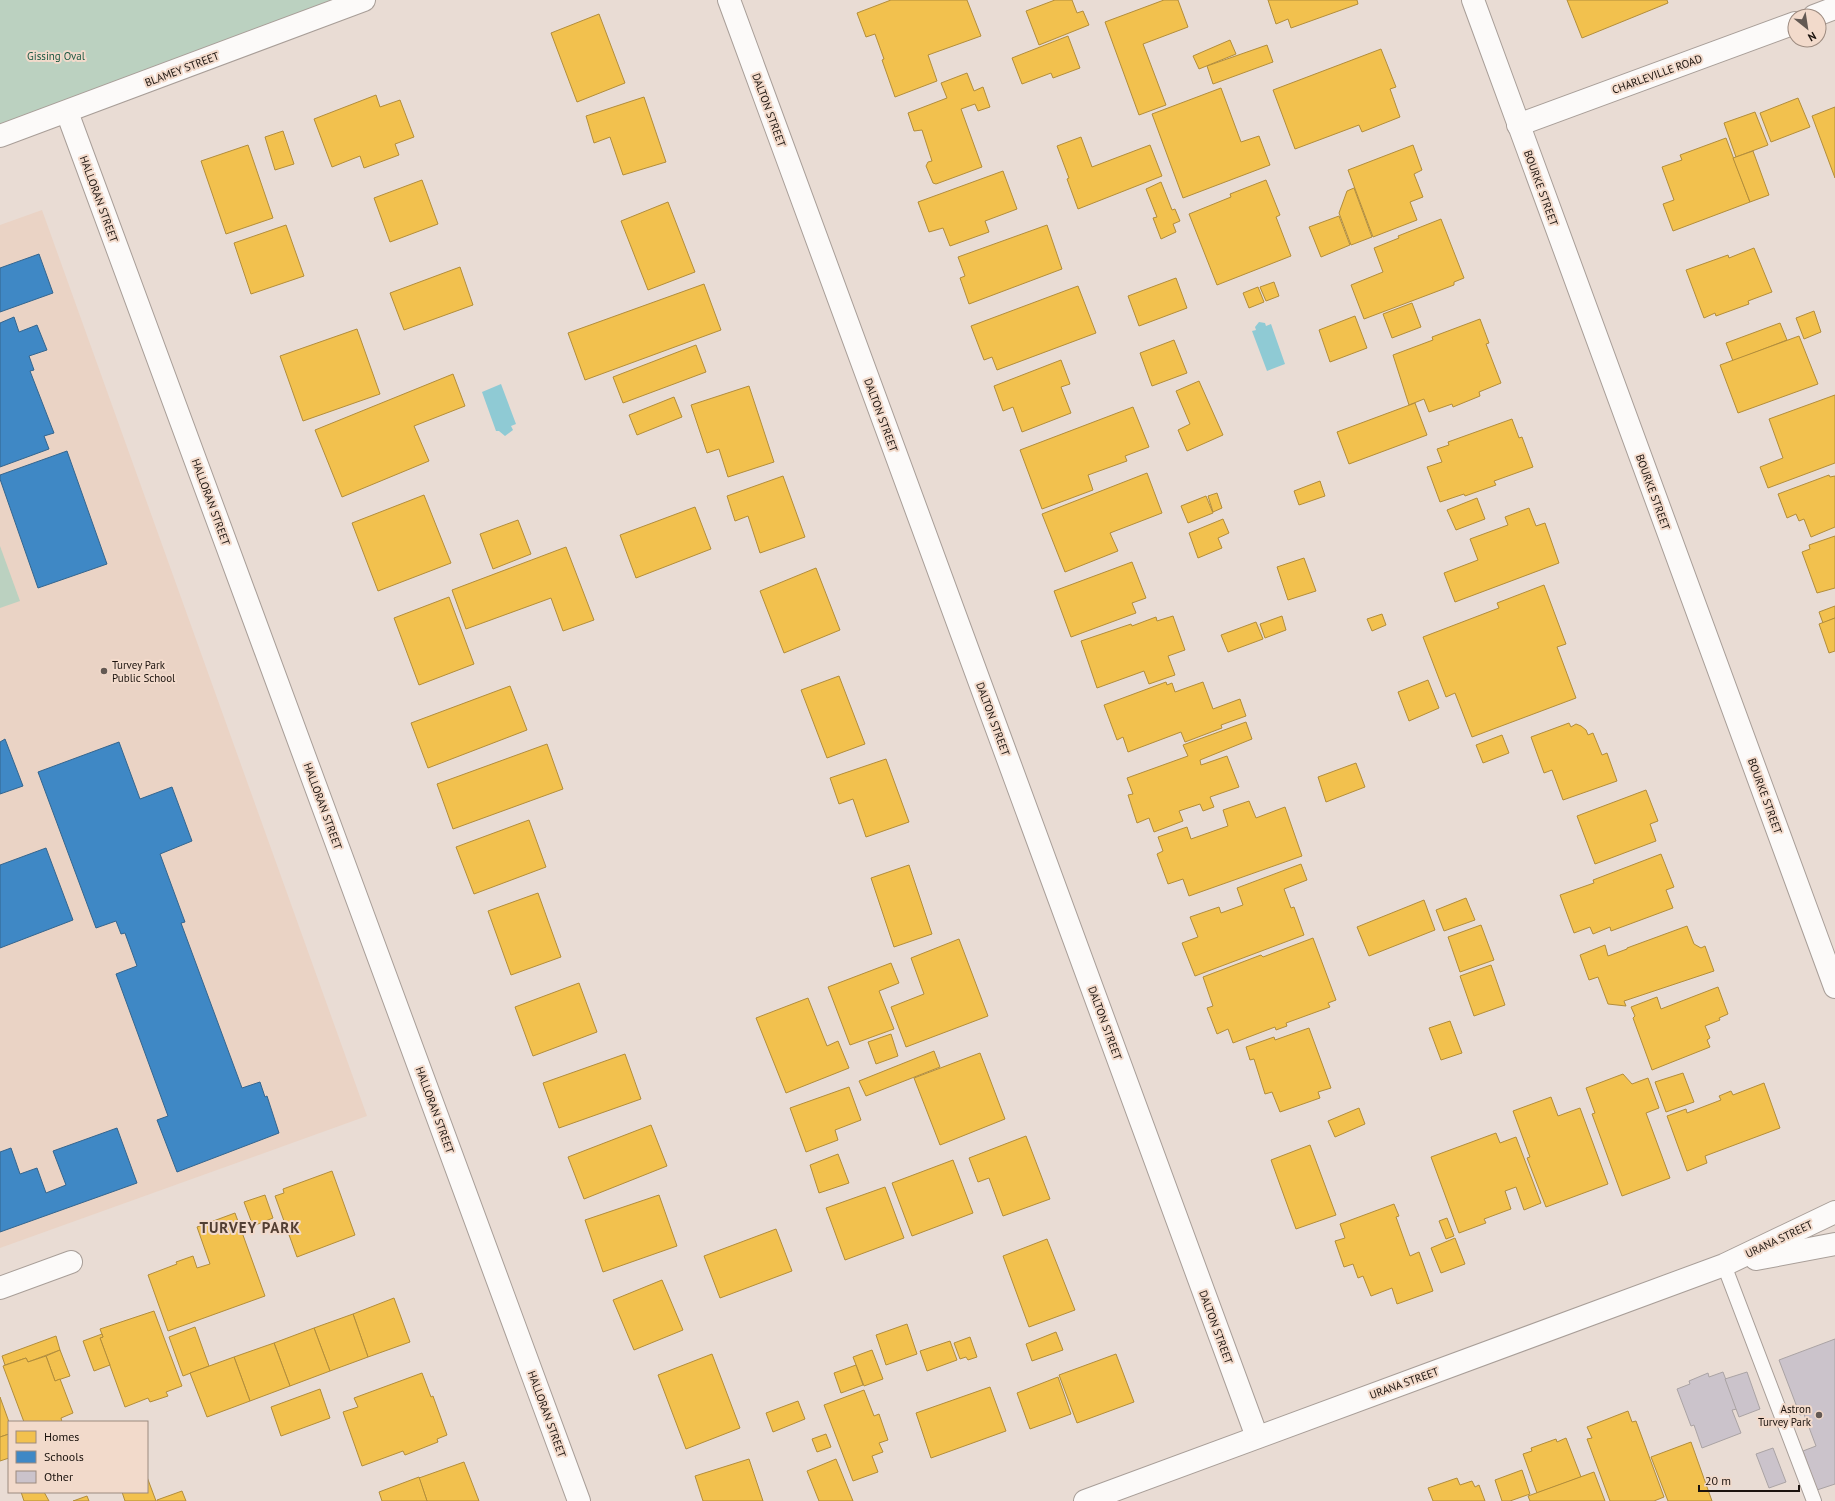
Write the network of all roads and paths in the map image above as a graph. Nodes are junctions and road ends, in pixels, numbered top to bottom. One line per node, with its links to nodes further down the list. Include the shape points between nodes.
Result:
1 (364, 0): 5 (street, BLAMEY STREET)
2 (729, 0): 14 (street, DALTON STREET)
3 (1473, 0): 6 (street, BOURKE STREET)
4 (1787, 26): 6 (street, CHARLEVILLE ROAD)
5 (67, 112): 7 (street, BLAMEY STREET); 15 (street, HALLORAN STREET)
6 (1518, 125): 8 (street, BOURKE STREET)
7 (0, 136)
8 (1835, 985)
9 (1835, 1212): 12 (street, URANA STREET)
10 (1835, 1244): 12 (street, URANA STREET)
11 (71, 1262): 13 (street)
12 (1724, 1265): 14 (street, URANA STREET); 17 (lane)
13 (0, 1288)
14 (1257, 1437): 16 (street, URANA STREET)
15 (579, 1501)
16 (1086, 1501)
17 (1814, 1501)

